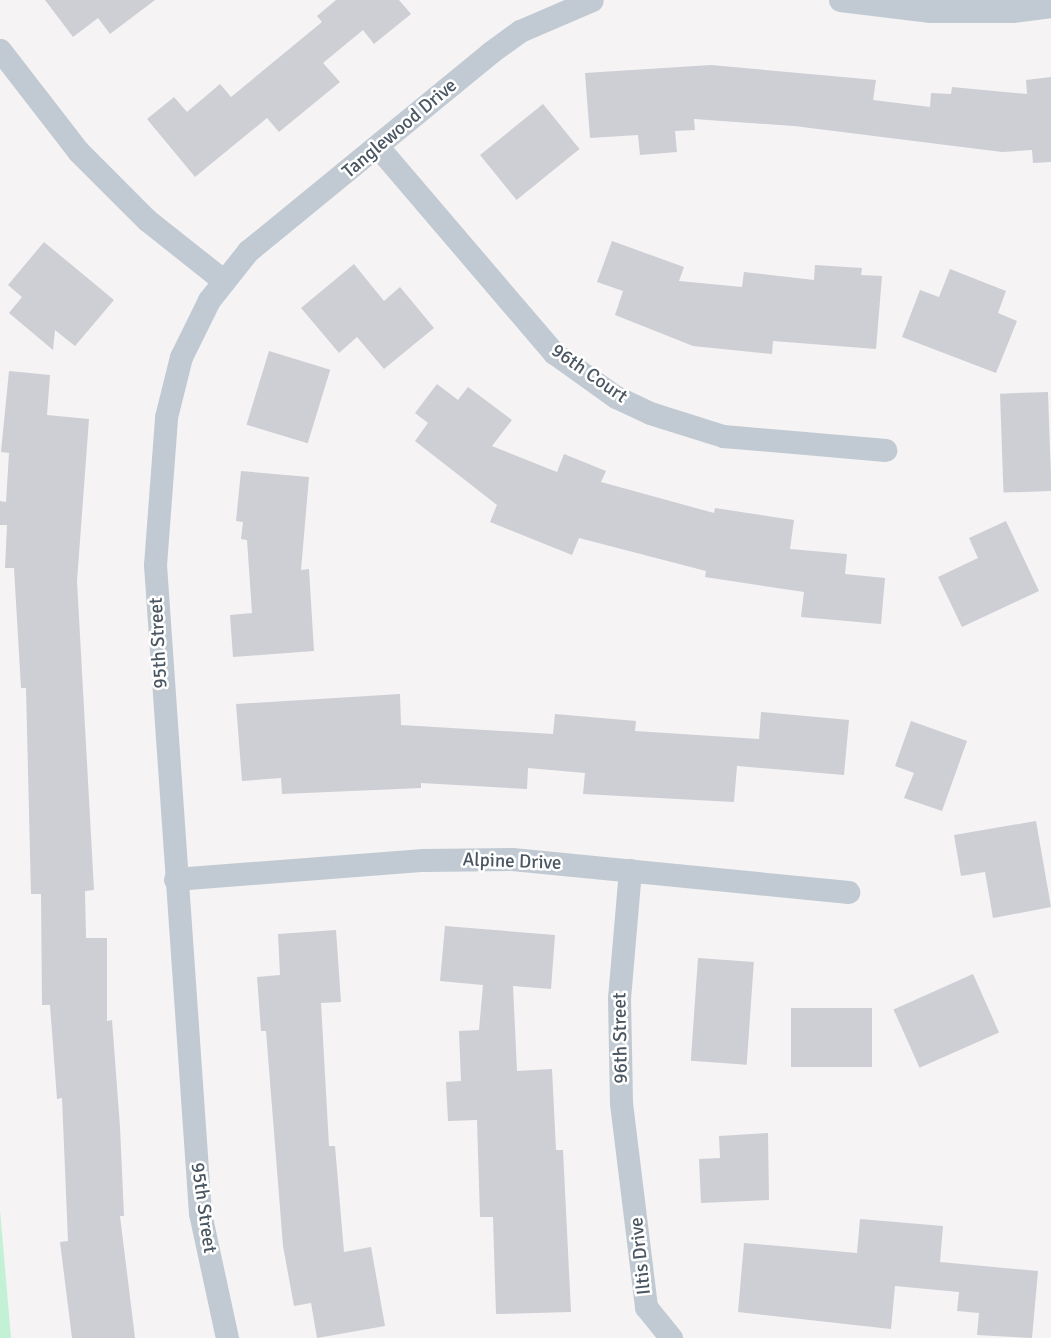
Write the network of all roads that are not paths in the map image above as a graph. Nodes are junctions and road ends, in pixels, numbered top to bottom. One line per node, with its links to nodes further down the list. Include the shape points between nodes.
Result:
1 (592, 0): 5 (street, Tanglewood Drive, via 520,31)
2 (840, 0): 3 (street, via 930,11)
3 (1051, 6)
4 (0, 50): 6 (street, via 78,151 147,220)
5 (377, 147): 6 (street, Tanglewood Drive, via 248,251); 7 (street, 96th Court, via 554,353 616,397 650,414 723,436)
6 (224, 281): 9 (street, 95th Street, via 181,357 166,417 155,565)
7 (885, 450)
8 (630, 870): 9 (street, Alpine Drive, via 512,859 422,860); 10 (street, Alpine Drive); 11 (street, 96th Street, via 619,999 621,1103)
9 (175, 879): 12 (street, 95th Street, via 200,1213)
10 (848, 892)
11 (635, 1207): 13 (street, Iltis Drive, via 646,1307)
12 (227, 1338)
13 (671, 1338)

